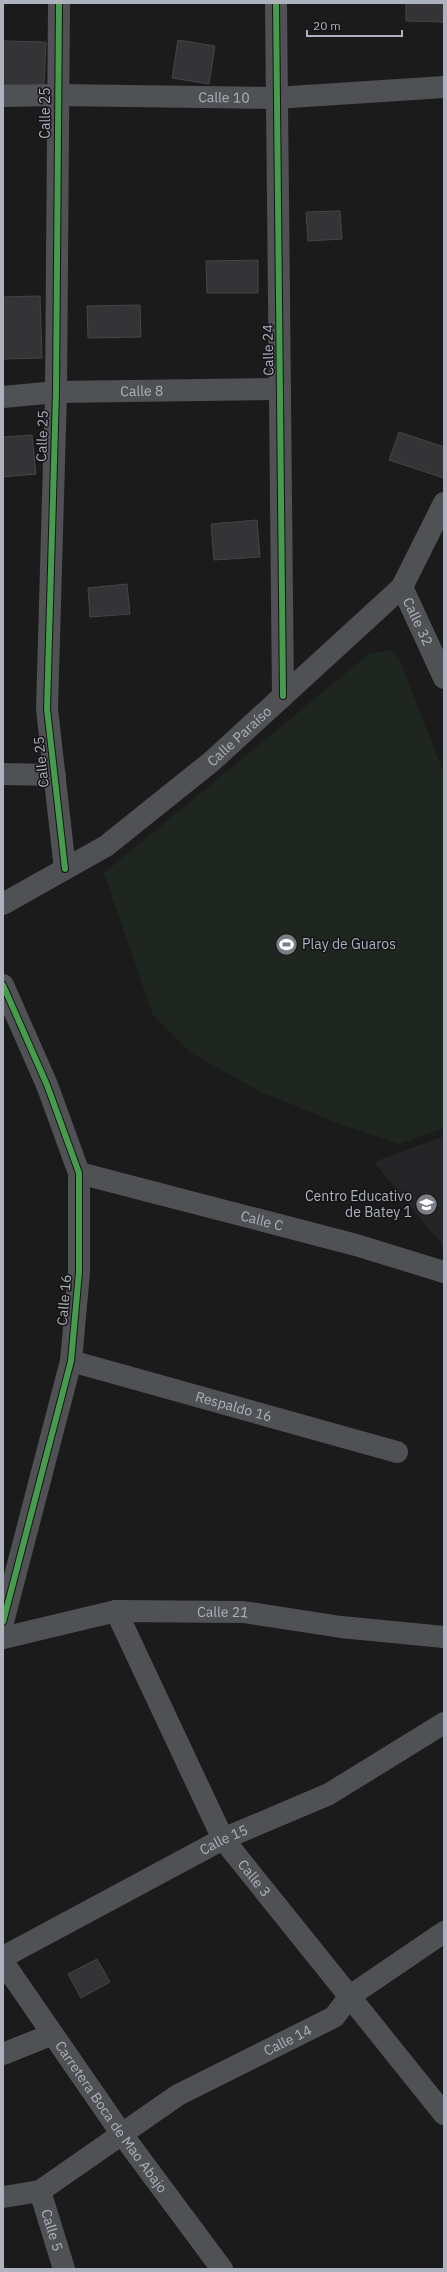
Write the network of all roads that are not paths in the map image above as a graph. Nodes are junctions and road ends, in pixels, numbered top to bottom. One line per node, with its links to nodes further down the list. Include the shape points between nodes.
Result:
1 (58, 3): 4 (street, Calle 25)
2 (276, 3): 6 (street, Calle 24)
3 (444, 87): 6 (street, Calle 10)
4 (56, 95): 5 (street, Calle 10); 6 (street, Calle 10); 8 (street, Calle 25)
5 (3, 96)
6 (275, 98): 7 (street, Calle 24)
7 (280, 389): 8 (street, Calle 8); 13 (street, Calle 24)
8 (56, 392): 9 (street, Calle 8); 15 (street, Calle 25, via 47,709)
9 (3, 397)
10 (444, 503): 11 (street, Calle Paraíso)
11 (402, 587): 12 (street, Calle 32); 13 (street, Calle Paraíso)
12 (444, 678)
13 (283, 696): 16 (street, Calle Paraíso, via 211,762 106,846)
14 (3, 774): 15 (street)
15 (55, 775): 16 (street, Calle 25)
16 (65, 869): 17 (street, Calle Paraíso)
17 (3, 904)
18 (3, 986): 19 (street, Calle 16, via 47,1085)
19 (79, 1173): 20 (street, Calle C, via 356,1245); 21 (street, Calle 16, via 79,1272)
20 (444, 1272)
21 (71, 1361): 22 (street, Respaldo 16); 24 (street, Calle 16)
22 (397, 1452)
23 (116, 1611): 25 (street, Calle 21, via 243,1612 341,1627); 26 (street, Calle 21); 28 (street, Calle 3)
24 (3, 1622)
25 (444, 1636)
26 (3, 1638)
27 (444, 1723): 28 (street, Calle 15, via 328,1794)
28 (223, 1840): 30 (street, Calle 15); 32 (street, Calle 3)
29 (444, 1932): 32 (street, Calle 14)
30 (3, 1957)
31 (3, 1962): 33 (street, Carretera Boca de Mao Abajo)
32 (350, 1996): 35 (street, Calle 3); 36 (street, Calle 14, via 334,2017 178,2095)
33 (53, 2034): 34 (street); 36 (street, Carretera Boca de Mao Abajo)
34 (3, 2054)
35 (444, 2114)
36 (121, 2133): 37 (street, Calle 14); 40 (street, Carretera Boca de Mao Abajo)
37 (40, 2191): 38 (street); 39 (street, Calle 5)
38 (3, 2197)
39 (64, 2269)
40 (222, 2269)

